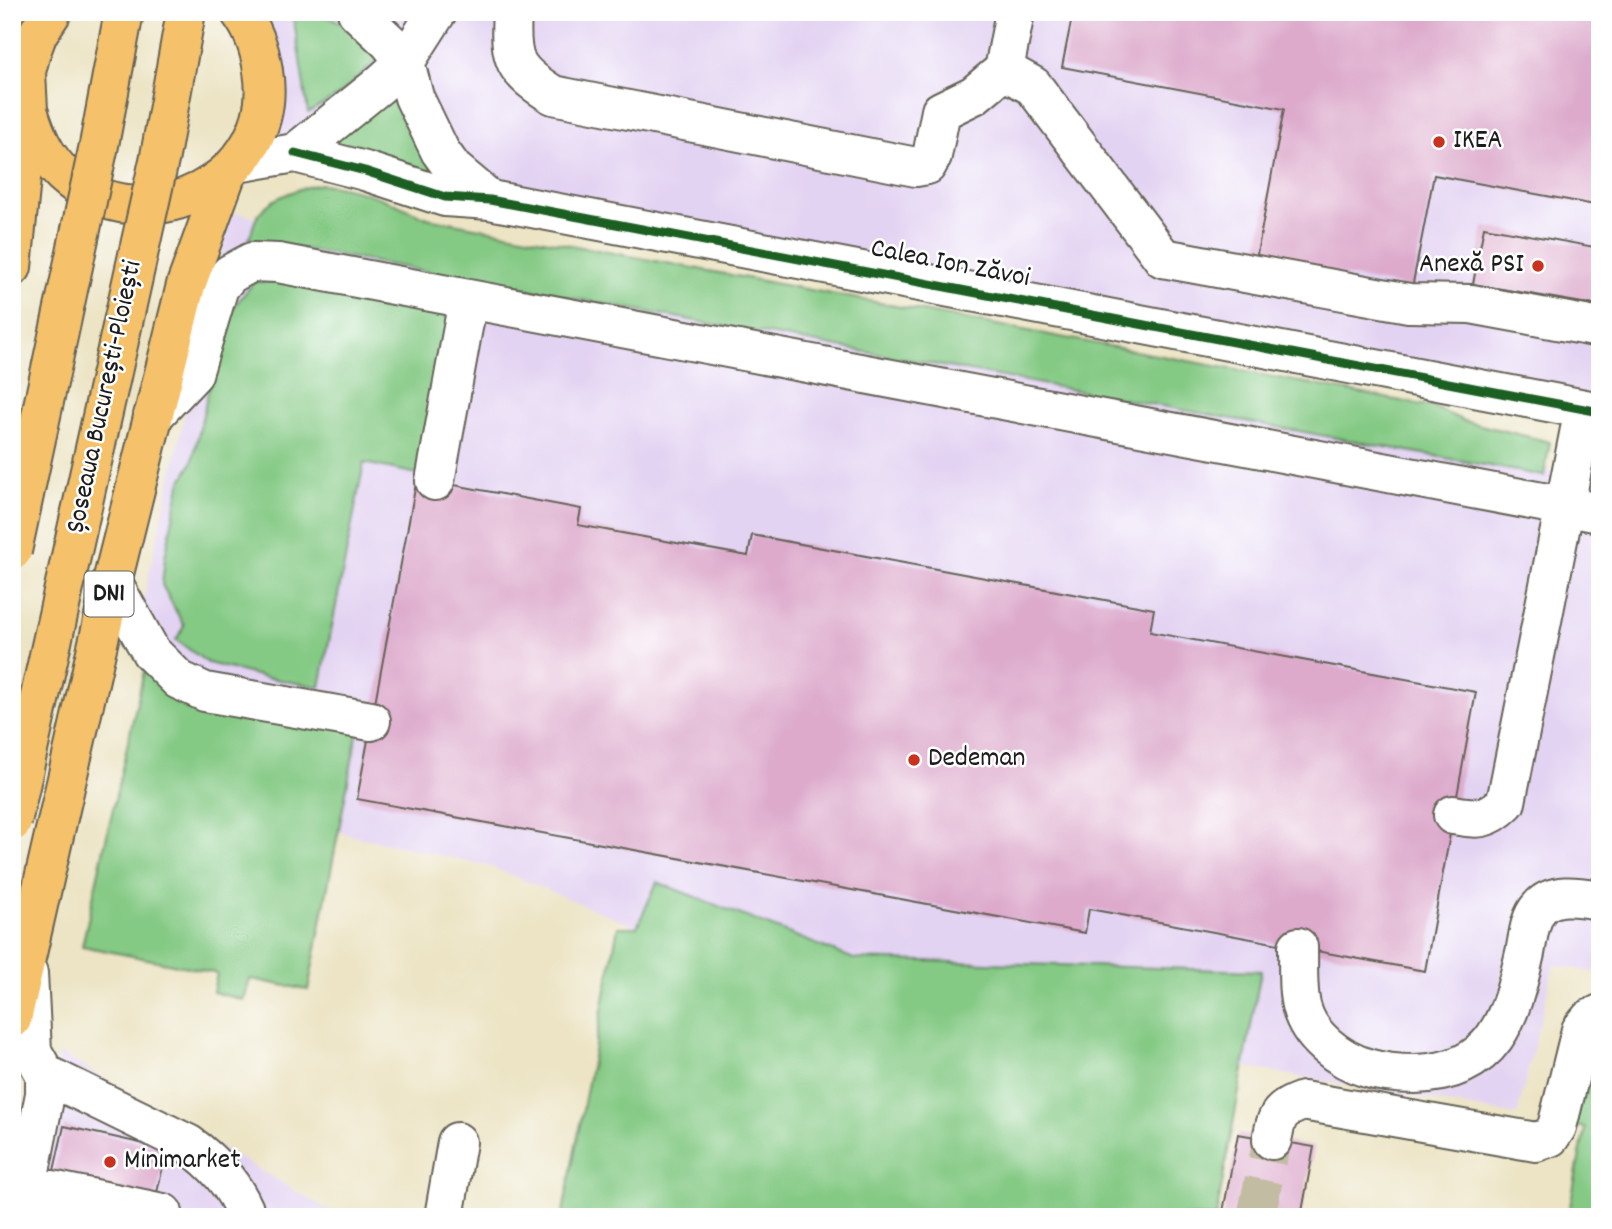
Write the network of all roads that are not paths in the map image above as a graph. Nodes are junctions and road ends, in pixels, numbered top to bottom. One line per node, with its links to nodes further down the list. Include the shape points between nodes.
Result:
1 (124, 12): 22 (highway, bridge)
2 (186, 12): 26 (highway, Șoseaua București-Ploiești / DN1, bridge, via 160,156)
3 (357, 12): 9 (street, Calea Ion Zăvoi)
4 (437, 12): 9 (street)
5 (512, 12): 10 (street, via 514,62 528,79 553,95 916,167 928,165 942,111 974,95)
6 (1015, 12): 10 (street)
7 (51, 13): 11 (highway, DN1, via 31,51)
8 (245, 14): 13 (highway, DN1, via 261,57 265,91 252,141)
9 (405, 62): 12 (street); 14 (street, Calea Ion Zăvoi, via 414,97 440,151 453,169)
10 (1004, 70): 17 (street, via 1033,86 1163,258 1409,303 1471,304)
11 (22, 124): 13 (highway, DN1, via 36,134 47,156 64,174 84,189 130,204 158,206 183,199 205,190); 15 (highway, DN1)
12 (295, 153): 13 (street); 14 (street, Calea Ion Zăvoi, via 445,197)
13 (231, 169): 19 (highway, DN1, via 186,285)
14 (490, 200): 18 (street, Calea Ion Zăvoi)
15 (12, 267)
16 (468, 300): 19 (street, via 278,263 252,262 230,274 219,287 193,374); 20 (street); 21 (street)
17 (1600, 328)
18 (1592, 411): 21 (street)
19 (153, 416): 23 (highway, DN1)
20 (435, 481)
21 (1582, 509): 25 (street, via 1535,661 1506,802 1494,814 1478,819)
22 (12, 551)
23 (112, 582): 24 (street, via 151,652 179,680 205,692); 29 (highway, DN1)
24 (371, 721)
25 (1453, 815)
26 (12, 822)
27 (1600, 900): 28 (street, via 1567,896 1540,906 1533,918 1514,1000 1502,1026 1489,1046 1468,1062 1442,1071 1394,1074 1368,1069 1331,1049 1304,1020 1299,1003)
28 (1298, 947)
29 (27, 953): 31 (highway, DN1); 32 (street, via 32,1051)
30 (1600, 1014): 33 (street, via 1581,1030 1557,1127 1550,1137 1536,1142 1303,1101 1285,1107 1276,1118)
31 (12, 1019)
32 (45, 1074): 35 (street); 37 (street, via 205,1156 221,1170)
33 (1272, 1140)
34 (457, 1142): 38 (street)
35 (25, 1201): 36 (street, via 163,1213)
36 (162, 1217)
37 (247, 1217)
38 (444, 1217)

